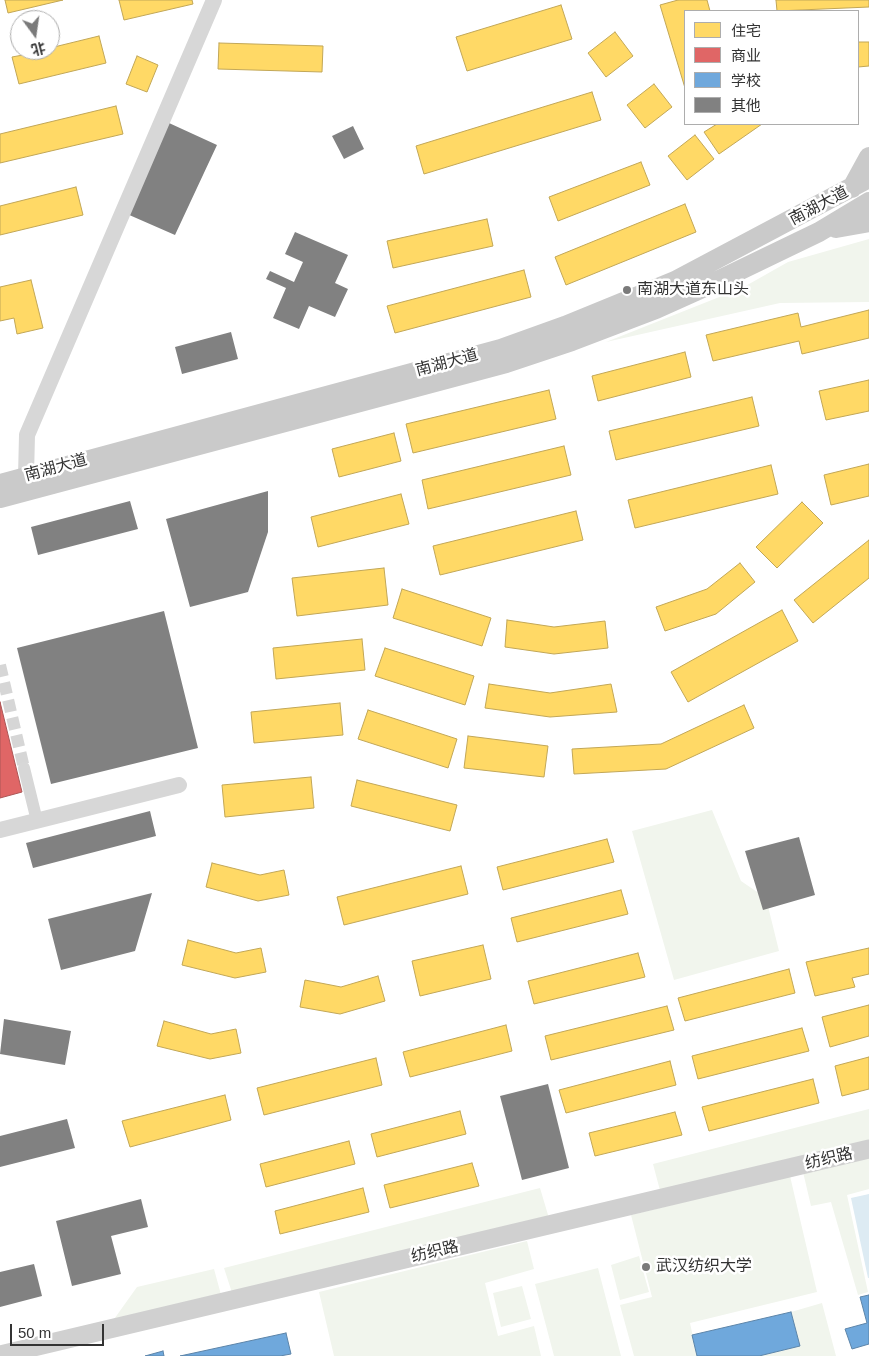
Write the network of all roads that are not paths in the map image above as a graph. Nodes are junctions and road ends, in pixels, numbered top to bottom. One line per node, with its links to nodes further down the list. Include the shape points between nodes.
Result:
1 (214, 0): 8 (street, via 27,435)
2 (869, 157): 4 (main road)
3 (869, 178): 4 (main road, 南湖大道)
4 (851, 189): 8 (main road, 南湖大道, via 675,281 538,336)
5 (869, 202): 7 (main road, 南湖大道)
6 (869, 222): 7 (main road)
7 (819, 232): 8 (main road, 南湖大道, via 656,309 506,363)
8 (28, 483): 9 (main road, 南湖大道); 10 (main road, 南湖大道)
9 (0, 484)
10 (0, 498)
11 (24, 768): 13 (street)
12 (179, 785): 13 (street)
13 (37, 821): 14 (street)
14 (0, 830)
15 (869, 1150): 16 (main road, 纺织路)
16 (0, 1355)

